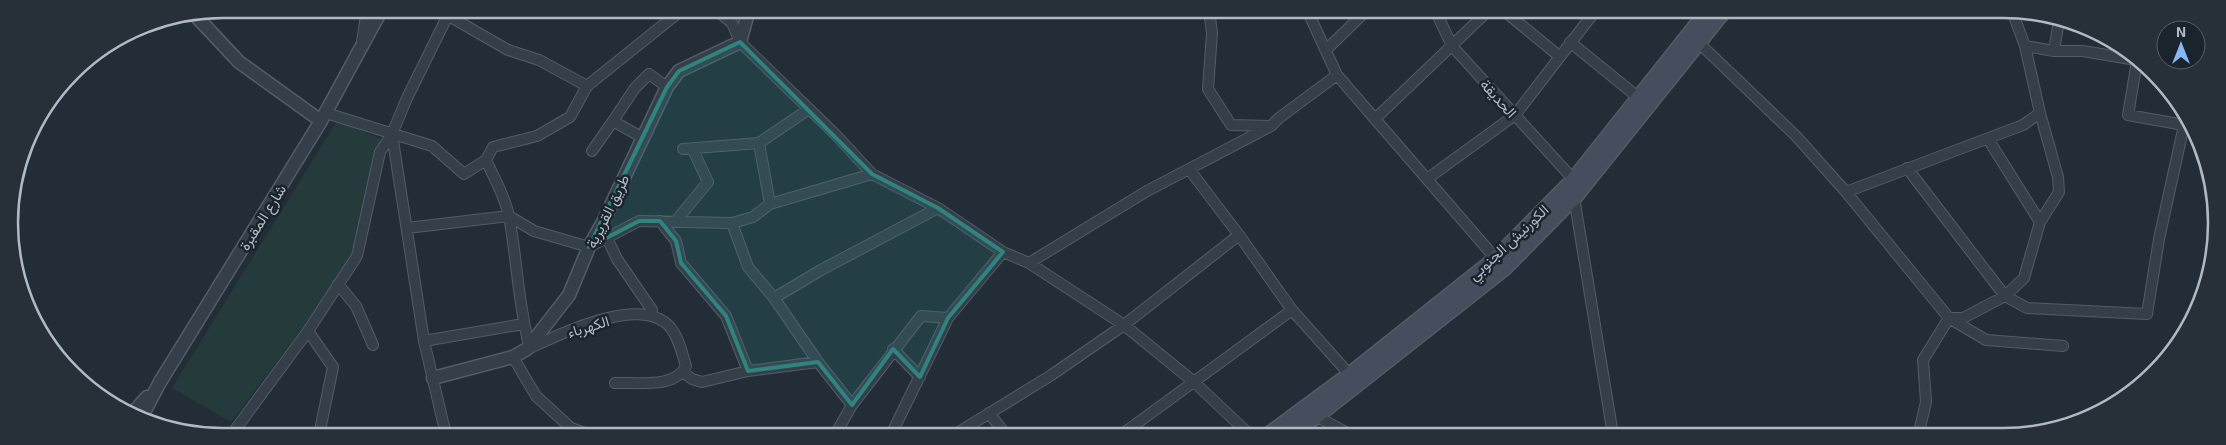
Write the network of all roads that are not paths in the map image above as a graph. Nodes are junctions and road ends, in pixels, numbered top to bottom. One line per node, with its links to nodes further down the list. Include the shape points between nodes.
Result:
1 (366, 18): 26 (street)
2 (377, 18): 26 (street, شارع المقبرة)
3 (447, 18): 44 (street)
4 (459, 18): 32 (street, via 508,50 539,60)
5 (672, 18): 32 (street)
6 (726, 18): 20 (street, via 732,23)
7 (747, 18): 20 (street)
8 (1210, 18): 42 (street, via 1208,89 1231,125)
9 (1312, 18): 25 (street)
10 (1359, 18): 25 (street)
11 (1439, 18): 23 (street, الحديقة)
12 (1481, 18): 23 (street)
13 (1513, 18): 28 (street)
14 (1590, 18): 21 (street)
15 (1703, 18): 34 (main road, الكورنيش الجنوبي)
16 (1718, 18): 22 (main road, الكورنيش الجنوبي)
17 (2015, 18): 24 (street)
18 (199, 19): 38 (street, via 239,62)
19 (2058, 24): 27 (street)
20 (740, 42): 33 (street, طريق القريرية, via 679,71); 35 (street)
21 (1570, 42): 28 (street); 34 (street)
22 (1698, 42): 55 (street, via 1796,136); 56 (main road, الكورنيش الجنوبي)
23 (1452, 46): 37 (street, الحديقة); 39 (street)
24 (2025, 46): 27 (street); 36 (street)
25 (1326, 50): 31 (street)
26 (360, 51): 38 (street, شارع المقبرة)
27 (2054, 51): 29 (street, via 2083,51)
28 (1559, 56): 37 (street)
29 (2125, 58)
30 (2136, 66): 41 (street, via 2128,115)
31 (1337, 75): 39 (street); 42 (street)
32 (587, 86): 49 (street, via 570,117 537,136 493,148)
33 (667, 87): 40 (street, via 649,74 635,88); 45 (street, طريق القريرية)
34 (1639, 98): 54 (main road, الكورنيش الجنوبي)
35 (809, 109): 47 (street); 52 (street)
36 (2040, 113): 46 (street, via 2023,125); 63 (street, via 2058,176 2059,192)
37 (1515, 115): 53 (street); 54 (street, الحديقة)
38 (323, 117): 44 (street); 93 (street, شارع المقبرة)
39 (1376, 118): 53 (street)
40 (613, 121): 45 (street); 48 (street)
41 (2183, 123)
42 (1271, 126): 51 (street)
43 (2185, 128): 72 (street, via 2159,239 2147,314 2027,308)
44 (392, 134): 49 (street, via 432,146 464,174); 64 (street); 71 (street, via 380,152 357,256)
45 (643, 138): 67 (street, طريق القريرية)
46 (1988, 139): 50 (street); 63 (street)
47 (759, 143): 57 (street); 61 (street, via 688,148 708,182)
48 (592, 151)
49 (486, 160): 59 (street)
50 (1907, 168): 55 (street); 72 (street)
51 (1190, 170): 65 (street); 70 (street, via 1147,191)
52 (872, 174): 57 (street); 58 (street)
53 (1427, 179): 69 (street)
54 (1574, 180): 69 (main road, الكورنيش الجنوبي)
55 (1846, 192): 77 (street)
56 (1574, 197): 100 (main road, الكورنيش الجنوبي, via 1504,268); 114 (street)
57 (770, 204): 62 (street, via 753,217)
58 (938, 208): 68 (street); 73 (street)
59 (509, 216): 64 (street); 67 (street, via 534,231); 78 (street)
60 (660, 221): 61 (street); 66 (street, via 639,221); 88 (street, via 676,240 681,263 726,316)
61 (674, 222): 62 (street)
62 (732, 222): 73 (street, via 748,266)
63 (2040, 222): 72 (street, via 2024,278)
64 (407, 228): 81 (street)
65 (1239, 235): 74 (street); 79 (street)
66 (607, 238): 67 (street); 75 (street, via 617,259 652,310)
67 (589, 247): 84 (street, طريق القريرية, via 569,295)
68 (1002, 252): 70 (street); 76 (street)
69 (1496, 258): 90 (main road, الكورنيش الجنوبي)
70 (1029, 263): 79 (street)
71 (338, 284): 80 (street); 82 (street, via 356,306)
72 (2005, 296): 77 (street, via 1963,318)
73 (774, 298): 87 (street)
74 (1292, 310): 90 (street); 94 (street)
75 (652, 316): 84 (street, الكهرباء, via 636,314 607,319); 89 (street, via 668,326 676,336 686,366)
76 (948, 318): 85 (street, via 921,316); 91 (street)
77 (1949, 318): 83 (street, via 1986,340); 115 (street, via 1923,360 1926,402)
78 (523, 324): 81 (street); 84 (street)
79 (1124, 325): 94 (street); 99 (street)
80 (308, 331): 101 (street); 102 (street, via 333,367)
81 (424, 341): 92 (street)
82 (373, 345)
83 (2063, 346)
84 (528, 347): 86 (street, طريق القريرية)
85 (893, 349): 91 (street); 96 (street)
86 (512, 357): 92 (street, طريق القريرية); 104 (street, via 536,396)
87 (818, 362): 88 (street); 96 (street)
88 (748, 371): 89 (street, via 702,382)
89 (683, 372): 95 (street, via 666,381)
90 (1350, 374): 111 (main road, الكورنيش الجنوبي)
91 (920, 377): 106 (street)
92 (433, 378): 103 (street)
93 (160, 382): 97 (street); 98 (street)
94 (1194, 382): 109 (street); 110 (street)
95 (615, 383)
96 (852, 405): 105 (street)
97 (137, 408)
98 (144, 412)
99 (989, 413): 107 (street); 108 (street)
100 (1316, 416): 112 (main road, الكورنيش الجنوبي); 113 (street)
101 (236, 428)
102 (320, 428)
103 (444, 428)
104 (572, 428)
105 (839, 428)
106 (894, 428)
107 (965, 428)
108 (1001, 428)
109 (1130, 428)
110 (1243, 428)
111 (1278, 428)
112 (1298, 428)
113 (1338, 428)
114 (1612, 428)
115 (1920, 428)

